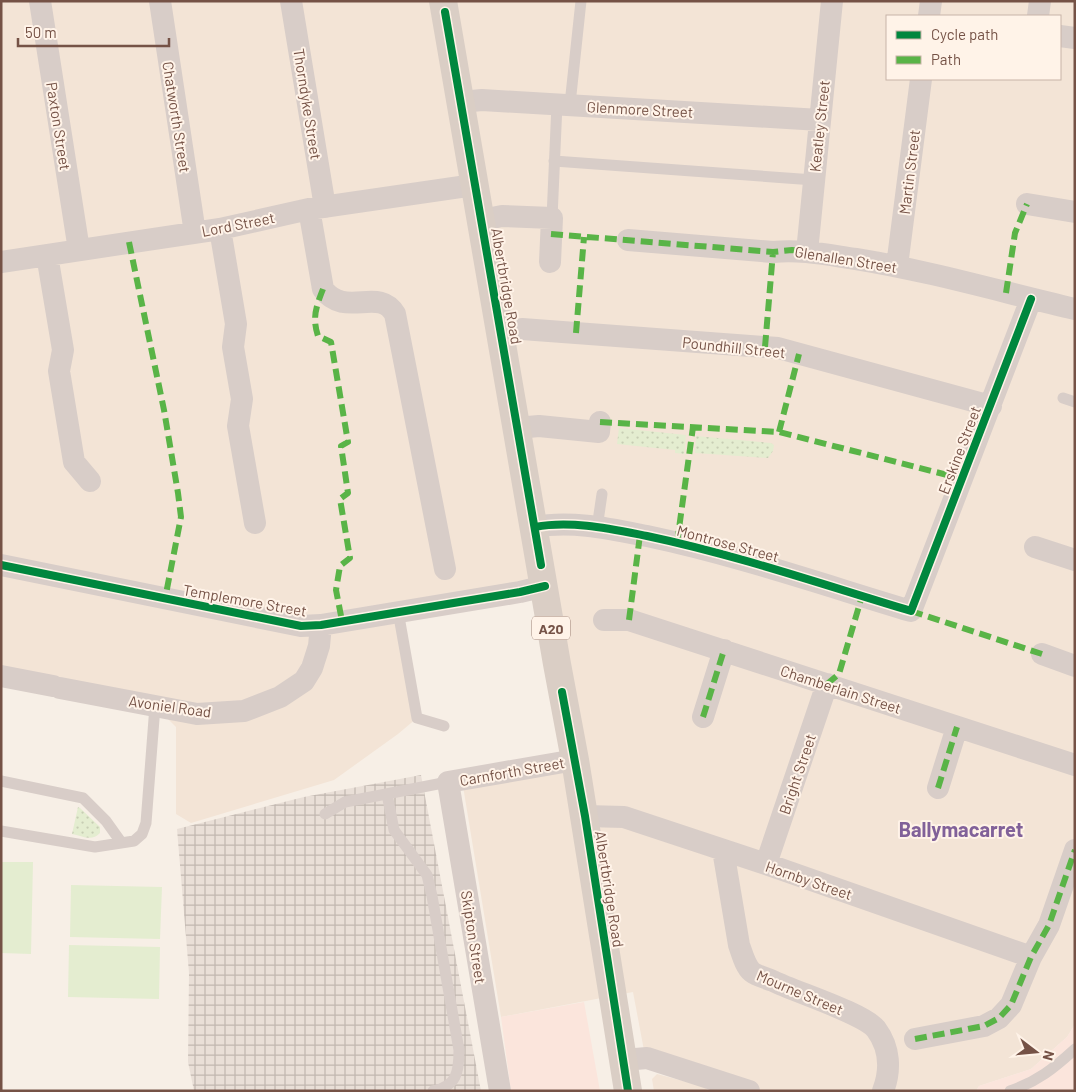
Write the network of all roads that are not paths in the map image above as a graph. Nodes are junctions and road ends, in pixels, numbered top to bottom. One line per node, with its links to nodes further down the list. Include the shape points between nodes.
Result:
1 (40, 1): 28 (street, Paxton Street)
2 (160, 1): 26 (street, Chatworth Street)
3 (291, 1): 21 (street, Thorndyke Street)
4 (443, 1): 14 (main road, Albertbridge Road / A20)
5 (581, 1): 15 (lane)
6 (832, 1): 16 (street, Keatley Street)
7 (931, 1): 9 (street)
8 (1040, 1): 10 (street)
9 (929, 15)
10 (1038, 15)
11 (1061, 36): 12 (street)
12 (1075, 38)
13 (921, 80): 33 (street, Martin Street)
14 (460, 102): 15 (street, Glenmore Street); 19 (main road, Albertbridge Road / A20)
15 (564, 104): 16 (street, Glenmore Street); 17 (lane)
16 (820, 120): 18 (street, Keatley Street)
17 (554, 161): 18 (lane); 23 (lane)
18 (814, 180): 29 (street, Keatley Street)
19 (474, 185): 21 (street, Lord Street); 24 (main road, Albertbridge Road / A20)
20 (1027, 204): 22 (street)
21 (317, 208): 25 (street, Lord Street); 50 (street, Thorndyke Street, via 322,290 338,302 384,302 395,314)
22 (1075, 212)
23 (552, 218): 24 (street, via 502,216); 32 (street)
24 (482, 220): 36 (main road, Albertbridge Road / A20)
25 (220, 229): 26 (street, Lord Street); 44 (street, via 236,324 233,347 242,398 238,426)
26 (195, 232): 28 (street, Lord Street)
27 (628, 240): 29 (street, Glenallen Street)
28 (79, 250): 30 (street, Lord Street)
29 (807, 252): 33 (street, Glenallen Street)
30 (47, 255): 31 (street, Lord Street); 42 (street, via 63,350 59,371 74,462)
31 (1, 262)
32 (550, 262)
33 (897, 266): 34 (street, Glenallen Street)
34 (1031, 299): 35 (street, Glenallen Street); 39 (street, Erskine Street)
35 (1075, 309)
36 (501, 334): 39 (street, Poundhill Street, via 522,329 778,348); 41 (main road, Albertbridge Road / A20)
37 (1063, 398): 38 (lane)
38 (1075, 402)
39 (991, 406): 52 (street, Erskine Street)
40 (600, 422): 41 (street, via 599,432 539,426)
41 (517, 428): 45 (main road, Albertbridge Road / A20)
42 (90, 481)
43 (602, 494): 46 (lane)
44 (255, 523)
45 (535, 527): 46 (street, Montrose Street, via 556,523); 51 (main road, Albertbridge Road / A20)
46 (597, 528): 52 (street, Montrose Street, via 698,547)
47 (1035, 547): 48 (street)
48 (1075, 560)
49 (2, 563): 55 (street, Templemore Street, via 301,626)
50 (445, 569)
51 (545, 586): 53 (street, Templemore Street); 65 (main road, Albertbridge Road / A20)
52 (911, 611)
53 (398, 612): 55 (street, Templemore Street); 63 (lane, via 417,718)
54 (604, 620): 56 (street, Chamberlain Street, via 629,620)
55 (321, 625): 61 (street, Avoniel Road, via 312,668 304,681 280,697 244,712 218,714 197,714)
56 (724, 650): 60 (street, Chamberlain Street); 62 (street)
57 (1042, 654): 58 (street)
58 (1075, 666)
59 (1, 676): 61 (street, Avoniel Road)
60 (827, 684): 64 (street, Chamberlain Street); 77 (street, Bright Street)
61 (155, 706): 74 (lane, via 146,823 142,834 134,841)
62 (703, 717)
63 (444, 726)
64 (958, 727): 66 (street, Chamberlain Street); 69 (street)
65 (575, 760): 68 (street, Carnforth Street); 72 (main road, Albertbridge Road / A20)
66 (1075, 765)
67 (1, 781): 74 (lane, via 83,798)
68 (448, 782): 70 (lane); 84 (street, Skipton Street)
69 (938, 788)
70 (387, 794): 71 (lane, via 345,802); 83 (lane, via 394,830 427,875 459,1050 459,1069 453,1081)
71 (325, 814)
72 (584, 816): 75 (street, Hornby Street, via 624,817); 81 (main road, Albertbridge Road / A20)
73 (1, 831): 74 (lane, via 95,847)
74 (121, 842)
75 (723, 850): 77 (street, Hornby Street); 82 (street, Mourne Street, via 738,944 751,971 857,1016 875,1028 888,1060)
76 (1075, 850): 78 (street, via 1049,925)
77 (766, 864): 78 (street, Hornby Street)
78 (1031, 958): 79 (street, via 1011,1005 999,1018 984,1026)
79 (915, 1039)
80 (1075, 1049): 87 (lane, via 1031,1084)
81 (624, 1060): 85 (main road, Albertbridge Road / A20); 86 (street, via 647,1058)
82 (886, 1090)
83 (433, 1091)
84 (500, 1091)
85 (628, 1091)
86 (749, 1091)
87 (1010, 1091)

